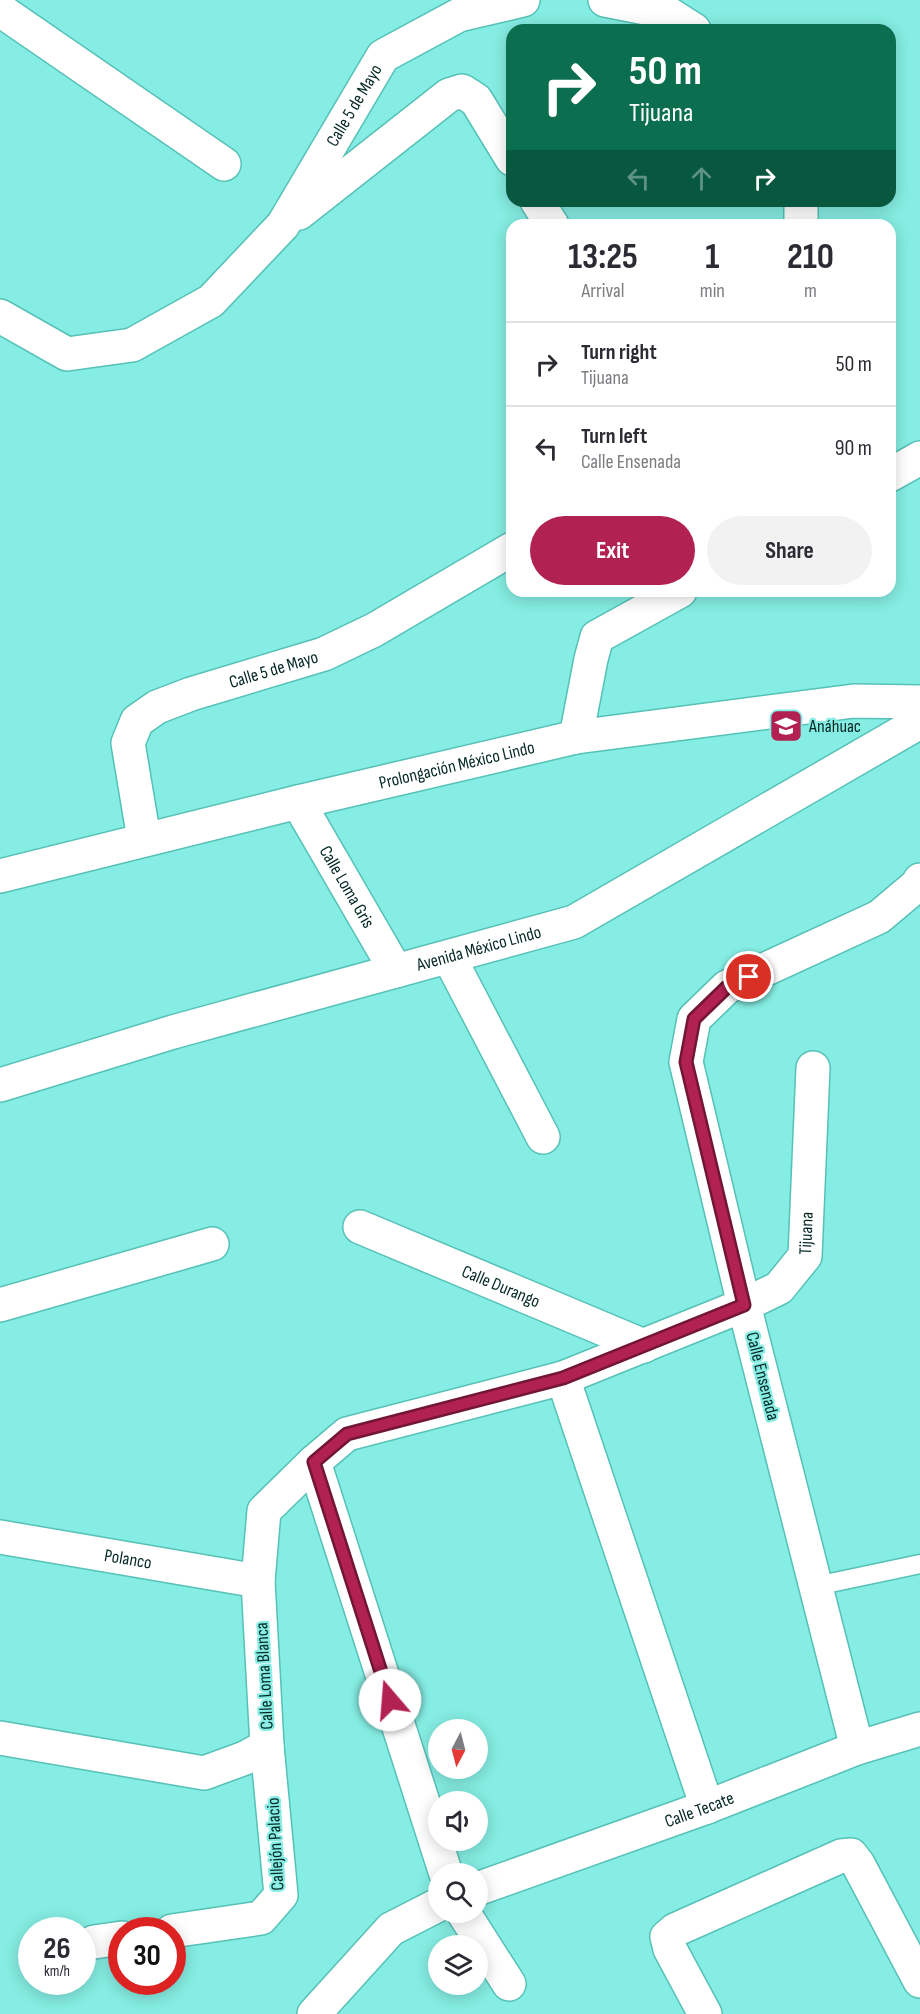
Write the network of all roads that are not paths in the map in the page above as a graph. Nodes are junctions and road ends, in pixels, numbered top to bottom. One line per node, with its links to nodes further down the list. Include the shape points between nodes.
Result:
1 (523, 0): 7 (street, Calle 5 de Mayo, via 459,15 383,56)
2 (605, 0): 4 (street, via 666,12)
3 (0, 10): 6 (street)
4 (685, 24)
5 (506, 149): 7 (street, Calle 5 de Mayo, via 476,100 462,91 448,95)
6 (224, 164)
7 (283, 225): 8 (street, Calle 5 de Mayo, via 211,301 132,345 67,354)
8 (0, 316)
9 (920, 458): 10 (street)
10 (896, 472)
11 (506, 553): 17 (street, Calle 5 de Mayo, via 374,630 324,654 191,694 157,707 138,721 128,743)
12 (669, 597): 15 (street, via 597,637)
13 (920, 702): 15 (street, Prolongación México Lindo, via 855,701)
14 (920, 722): 20 (street, Avenida México Lindo, via 574,922)
15 (576, 737): 16 (street, Prolongación México Lindo)
16 (298, 802): 17 (street, Prolongación México Lindo); 21 (street, Calle Loma Gris)
17 (144, 839): 18 (street, Prolongación México Lindo)
18 (0, 876)
19 (920, 880): 28 (street, Calle Ensenada, via 879,917 727,987 694,1019 686,1062)
20 (449, 957): 21 (street, Avenida México Lindo); 24 (street)
21 (396, 971): 23 (street, Avenida México Lindo, via 173,1032)
22 (813, 1068): 28 (street, Tijuana, via 805,1256 779,1288)
23 (0, 1085)
24 (543, 1137)
25 (360, 1227): 29 (street, Calle Durango)
26 (212, 1244): 27 (street)
27 (0, 1305)
28 (744, 1305): 29 (street, Tijuana); 36 (street, Calle Ensenada)
29 (644, 1346): 30 (street, Tijuana)
30 (563, 1378): 31 (street, Tijuana, via 347,1434); 41 (street)
31 (314, 1462): 32 (street, Tijuana); 42 (street)
32 (264, 1511): 35 (street, Calle Loma Blanca)
33 (0, 1537): 35 (street, Polanco)
34 (920, 1564): 36 (lane)
35 (258, 1581): 39 (street, Calle Loma Blanca)
36 (816, 1586): 40 (street, Calle Ensenada)
37 (920, 1729): 40 (street, Calle Tecate)
38 (0, 1738): 39 (street, Calle Loma Blanca, via 204,1773)
39 (267, 1746): 46 (street, Callejón Palacio, via 281,1895 261,1918)
40 (857, 1748): 41 (street, Calle Tecate)
41 (707, 1807): 43 (street, Calle Tecate)
42 (442, 1863)
43 (488, 1885)
44 (428, 1910): 49 (street, via 391,1929)
45 (470, 1923): 48 (street)
46 (186, 1929)
47 (920, 1981): 50 (street, via 858,1864 851,1856 841,1856 667,1937)
48 (509, 1984)
49 (314, 2014)
50 (705, 2014)

